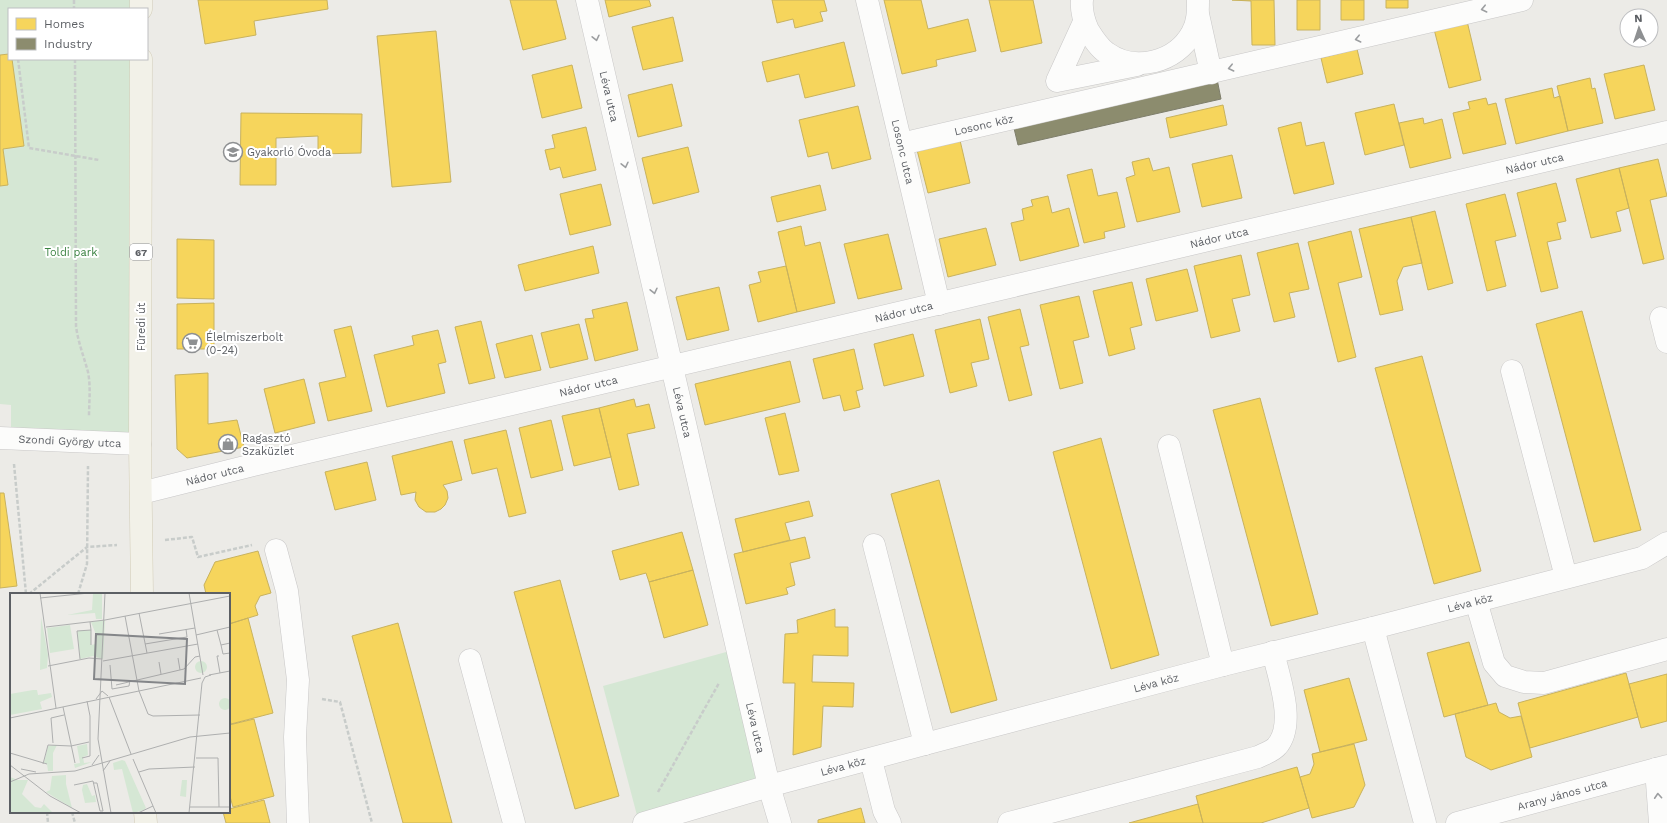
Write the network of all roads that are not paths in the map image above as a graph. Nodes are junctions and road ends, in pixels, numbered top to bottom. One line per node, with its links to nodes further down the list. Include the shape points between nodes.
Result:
1 (587, 0): 18 (street, Léva utca, one-way to 18)
2 (867, 0): 14 (street, Losonc utca)
3 (1082, 0): 6 (street)
4 (1522, 0): 10 (street, Losonc köz, one-way to 10)
5 (1198, 7): 7 (street); 9 (street, via 1192,33 1180,48)
6 (1084, 22): 9 (street, via 1093,39 1107,53 1125,61); 11 (street)
7 (1206, 49): 9 (street); 10 (street)
8 (141, 60): 21 (main road, Füredi út / 67)
9 (1154, 61): 11 (street)
10 (1211, 73): 12 (street, Losonc köz)
11 (1057, 81): 12 (street)
12 (1044, 110): 14 (street, Losonc köz)
13 (1667, 132): 15 (street, Nádor utca)
14 (901, 144): 15 (street, Losonc utca)
15 (940, 304): 18 (street, Nádor utca)
16 (1661, 318): 17 (street)
17 (1667, 342)
18 (671, 367): 23 (street, Nádor utca); 38 (street, Léva utca)
19 (1512, 370): 27 (street)
20 (6, 438): 21 (street, Szondi György utca)
21 (140, 444): 23 (main road, Füredi út / 67)
22 (1169, 446): 34 (street)
23 (141, 493): 28 (main road, Füredi út / 67)
24 (1667, 543): 27 (street, Léva köz, via 1642,558)
25 (874, 545): 35 (street)
26 (267, 547): 40 (street, via 288,591 298,680 295,737)
27 (1566, 577): 29 (street, Léva köz)
28 (142, 593)
29 (1476, 601): 30 (street, Léva köz); 31 (street, via 1494,663 1505,676 1524,682 1544,683)
30 (1373, 628): 32 (street, Léva köz); 45 (street)
31 (1667, 649)
32 (1273, 652): 34 (street, Léva köz); 44 (street, via 1287,715 1286,731 1277,746 1258,757)
33 (470, 660): 41 (street)
34 (1223, 665): 35 (street, Léva köz)
35 (925, 744): 36 (street, Léva köz)
36 (871, 760): 38 (street, Léva köz); 43 (street, via 884,811)
37 (1661, 768): 46 (street, Arany János utca); 47 (street, one-way to 37)
38 (769, 786): 39 (street, Léva köz); 42 (street, Léva utca)
39 (657, 821)
40 (298, 823)
41 (514, 823)
42 (780, 823)
43 (890, 823)
44 (1009, 823)
45 (1425, 823)
46 (1457, 823)
47 (1660, 823)

